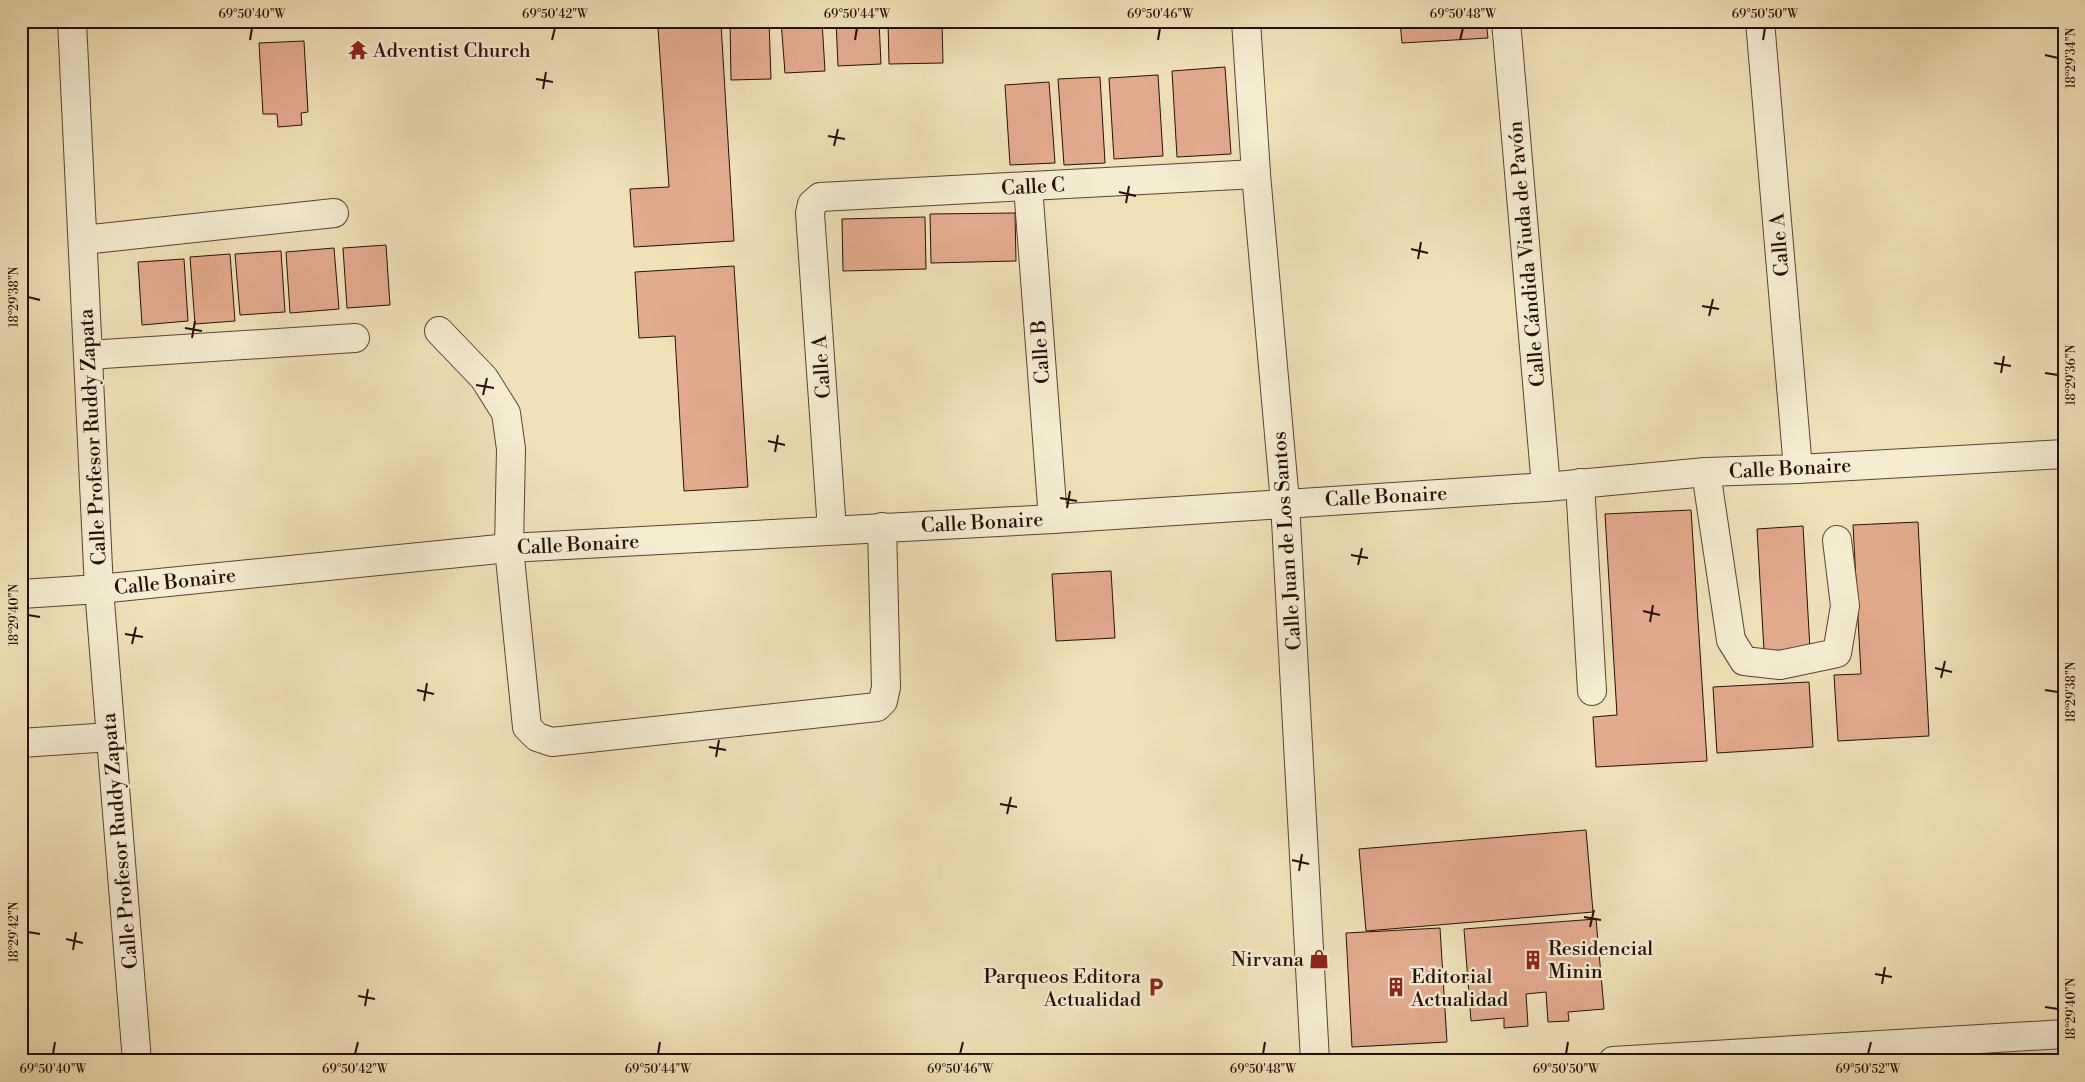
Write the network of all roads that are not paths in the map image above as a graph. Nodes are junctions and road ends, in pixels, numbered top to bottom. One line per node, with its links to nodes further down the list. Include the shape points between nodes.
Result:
1 (72, 21): 9 (street, Calle Profesor Ruddy Zapata)
2 (1246, 21): 5 (street, Calle Juan de Los Santos)
3 (1506, 21): 17 (street, Calle Cándida Viuda de Pavón)
4 (1760, 21): 14 (street, Calle A)
5 (1256, 174): 6 (street, Calle C); 18 (street, Calle Juan de Los Santos)
6 (1028, 186): 7 (street, Calle C, via 820,197); 19 (street, Calle B)
7 (812, 204): 21 (street, Calle A, via 810,213)
8 (334, 213): 9 (street)
9 (83, 240): 12 (street, Calle Profesor Ruddy Zapata)
10 (439, 331): 23 (street, via 484,378 506,413 511,449)
11 (354, 338): 12 (street)
12 (88, 355): 24 (street, Calle Profesor Ruddy Zapata)
13 (2064, 454): 14 (street, Calle Bonaire)
14 (1798, 469): 15 (street, Calle Bonaire)
15 (1706, 472): 16 (street, Calle Bonaire); 22 (street, via 1731,640 1744,661 1780,665 1837,653 1845,606)
16 (1580, 483): 17 (street, Calle Bonaire); 26 (street)
17 (1546, 487): 18 (street, Calle Bonaire)
18 (1284, 502): 19 (street, Calle Bonaire); 32 (street, Calle Juan de Los Santos)
19 (1053, 518): 20 (street, Calle Bonaire)
20 (882, 527): 21 (street, Calle Bonaire); 23 (street, via 886,687 883,701 876,707 552,742 537,737 527,727)
21 (832, 530): 23 (street, Calle Bonaire)
22 (1837, 540)
23 (509, 548): 24 (street, Calle Bonaire)
24 (99, 589): 25 (street, Calle Bonaire); 27 (street, Calle Profesor Ruddy Zapata)
25 (21, 594)
26 (1592, 691)
27 (111, 737): 28 (street); 31 (street, Calle Profesor Ruddy Zapata)
28 (21, 743)
29 (2064, 1034): 30 (street)
30 (1825, 1054): 33 (street)
31 (137, 1061)
32 (1315, 1061)
33 (1613, 1061)

